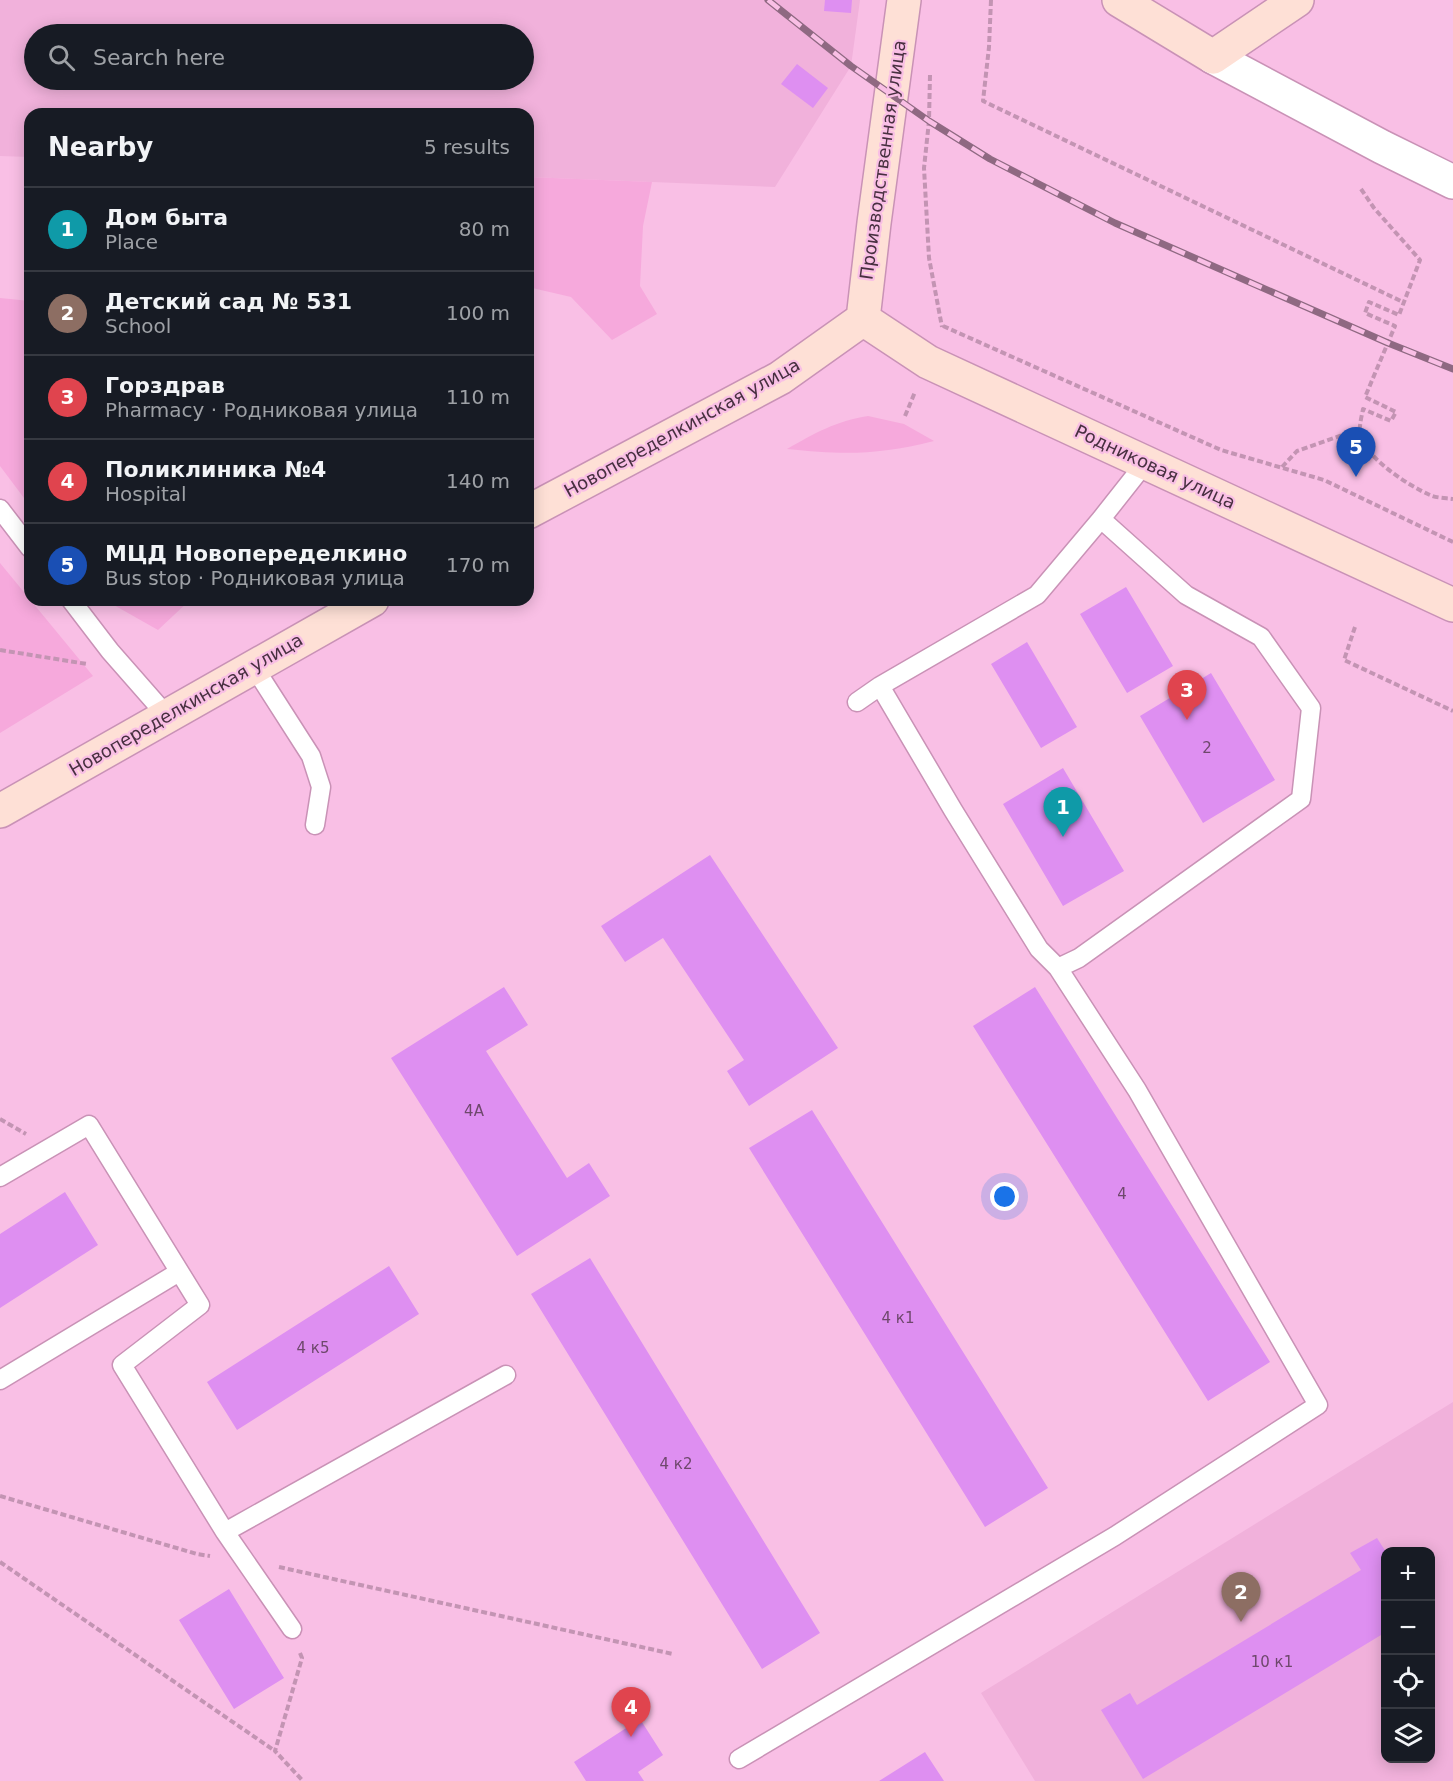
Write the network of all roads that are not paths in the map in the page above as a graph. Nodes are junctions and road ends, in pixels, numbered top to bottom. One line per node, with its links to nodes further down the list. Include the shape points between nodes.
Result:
1 (904, 0): 6 (main road, Производственная улица)
2 (1119, 0): 4 (main road)
3 (1297, 0): 4 (main road)
4 (1213, 57): 5 (street)
5 (1453, 182)
6 (863, 319): 7 (main road, Родниковая улица, via 928,362); 9 (main road, Новопеределкинская улица, via 780,378)
7 (1146, 462): 10 (lane); 12 (main road, Родниковая улица)
8 (0, 509): 11 (lane)
9 (534, 509)
10 (1101, 519): 16 (lane, via 1037,595); 21 (lane, via 1186,595 1261,637 1311,708 1301,799 1079,958)
11 (24, 540)
12 (1453, 604)
13 (76, 606): 18 (lane)
14 (361, 606): 15 (main road, Новопеределкинская улица)
15 (254, 667): 18 (main road, Новопеределкинская улица); 20 (lane, via 311,756 321,787)
16 (880, 686): 17 (lane); 21 (lane, via 1039,949)
17 (857, 702)
18 (168, 716): 19 (main road, Новопеределкинская улица)
19 (0, 811)
20 (315, 825)
21 (1058, 968): 28 (lane, via 1137,1090 1318,1405 1115,1536)
22 (0, 1177): 23 (lane, via 89,1125)
23 (179, 1272): 25 (lane); 26 (lane, via 200,1305 122,1365)
24 (506, 1375): 26 (lane)
25 (0, 1380)
26 (225, 1532): 27 (lane)
27 (292, 1629)
28 (739, 1759)

